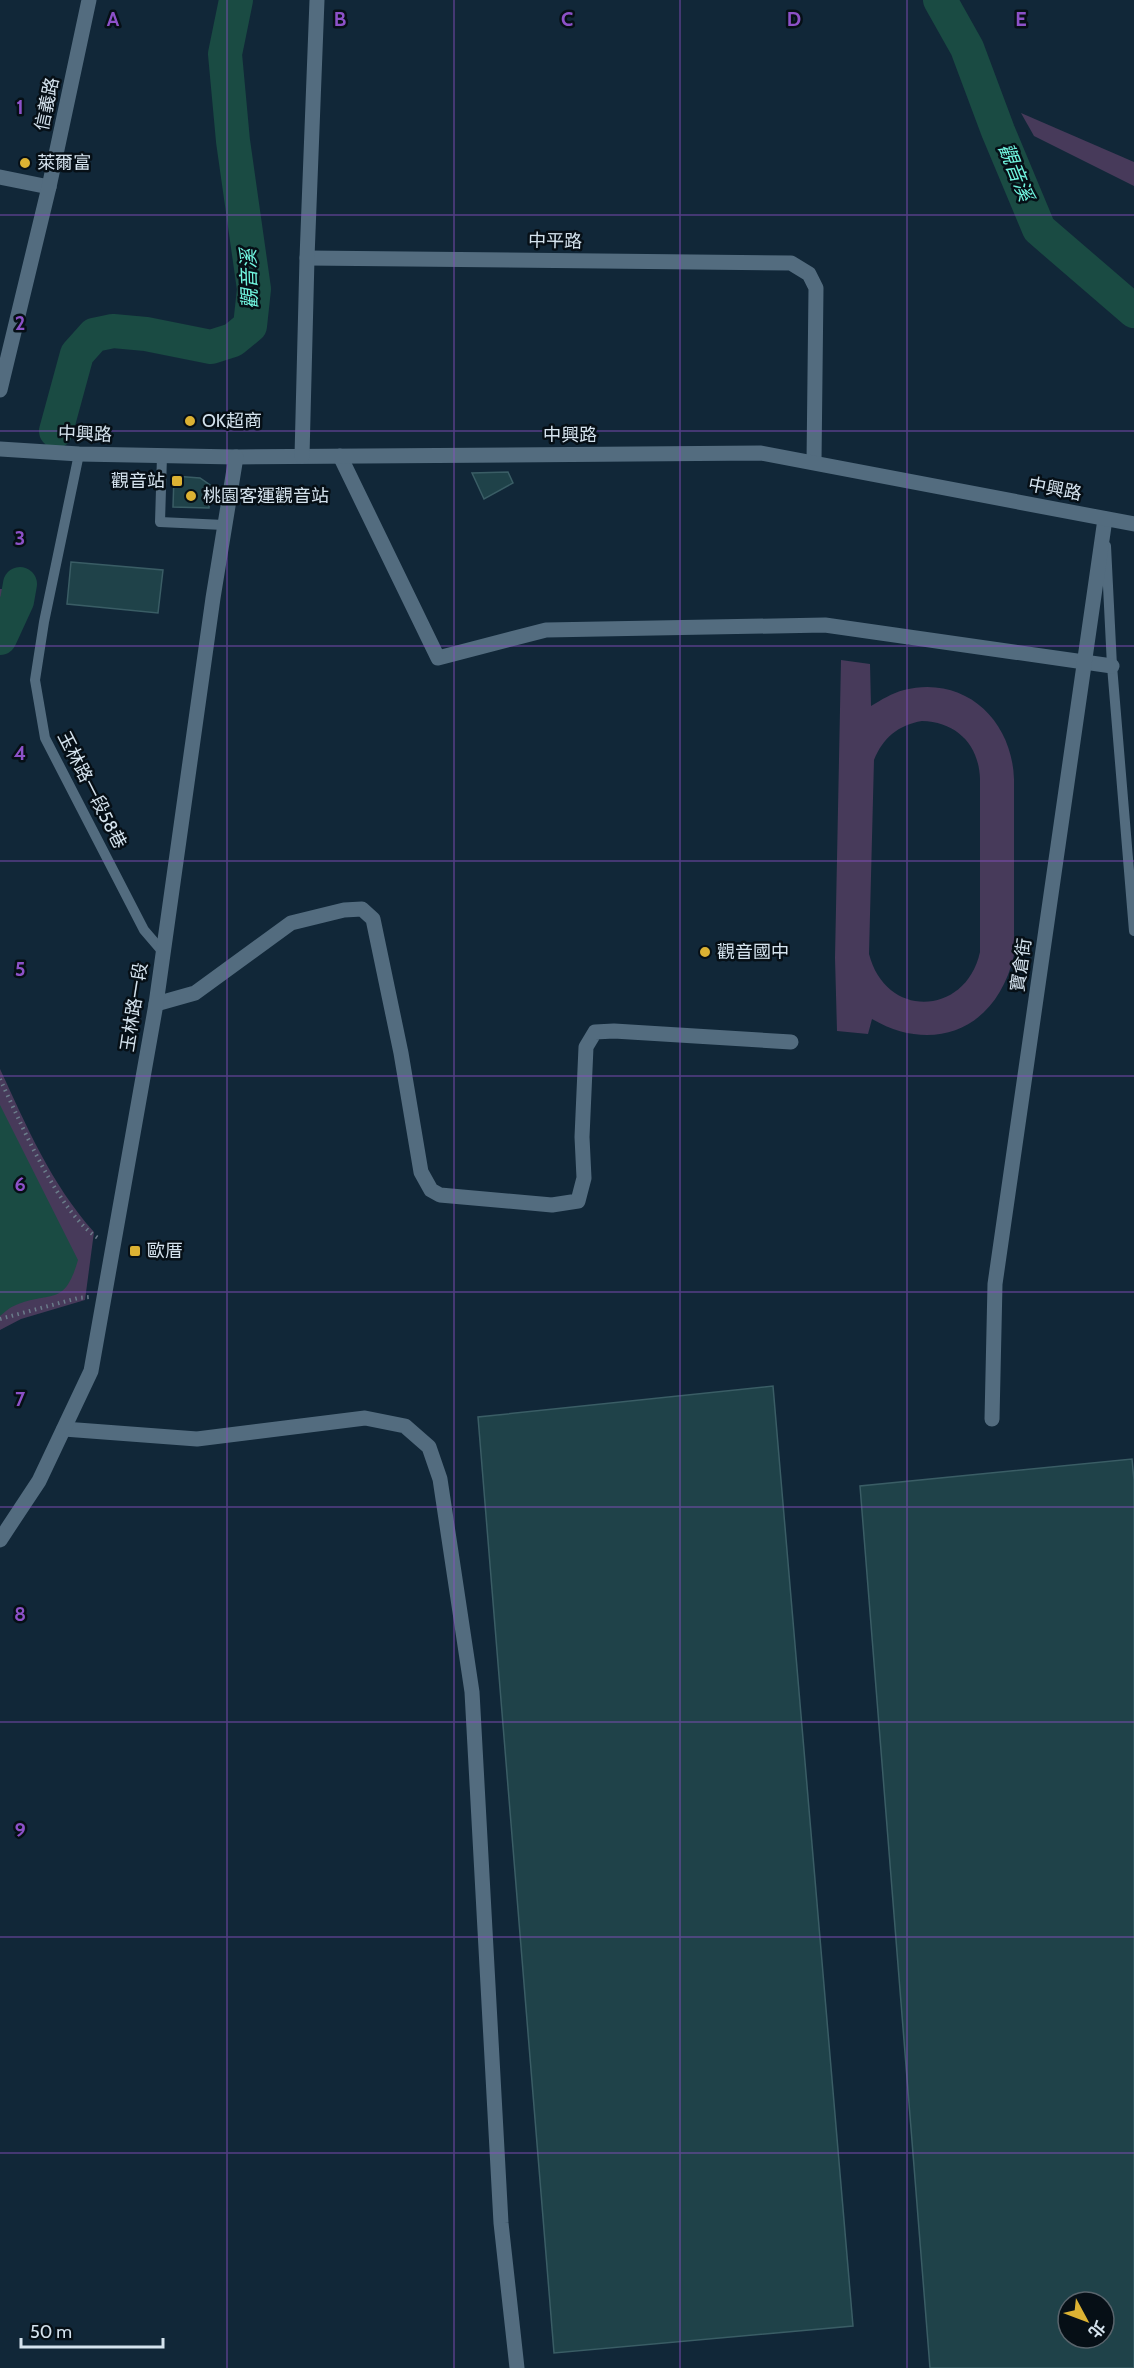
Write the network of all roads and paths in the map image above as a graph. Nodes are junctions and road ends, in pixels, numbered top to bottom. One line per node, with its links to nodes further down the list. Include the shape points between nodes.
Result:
1 (89, 0): 4 (street, 信義路)
2 (317, 0): 5 (street)
3 (0, 177): 4 (street)
4 (49, 187): 6 (street, 信義路)
5 (307, 258): 10 (street); 13 (street, 中平路, via 791,263 809,274 816,288)
6 (0, 390)
7 (0, 449): 8 (street, 中興路)
8 (79, 454): 9 (street, 中興路); 20 (lane, 玉林路一段58巷, via 35,680 45,738 144,930)
9 (162, 456): 12 (street, 中興路); 16 (lane, via 160,522)
10 (302, 456): 11 (street, 中興路); 12 (street, 中興路)
11 (340, 456): 13 (street, 中興路, via 761,453); 17 (street, via 438,658 546,630 825,625)
12 (236, 457): 16 (street, 玉林路一段)
13 (814, 462): 14 (street, 中興路)
14 (1105, 519): 15 (street, 中興路); 17 (street, 寶倉街); 18 (lane)
15 (1134, 524)
16 (224, 525): 20 (street, 玉林路一段)
17 (1084, 662): 18 (street); 27 (street, 寶倉街, via 995,1284)
18 (1112, 666): 19 (lane)
19 (1134, 931)
20 (162, 951): 21 (street, 玉林路一段)
21 (156, 1004): 22 (street, via 195,993 291,923 362,909 373,919 424,1181 440,1195 552,1205 578,1202 582,1192 586,1047 595,1032); 24 (street, 玉林路一段)
22 (792, 1042)
23 (0, 1079): 24 (path, via 37,1156 70,1209 91,1234)
24 (112, 1245): 28 (street, 玉林路一段, via 91,1371)
25 (78, 1298): 26 (path)
26 (0, 1318)
27 (992, 1419)
28 (64, 1429): 29 (street, 玉林路一段, via 39,1481); 30 (street, via 197,1439 365,1418 405,1426 429,1447 440,1479 472,1692 501,2223)
29 (0, 1540)
30 (517, 2368)

